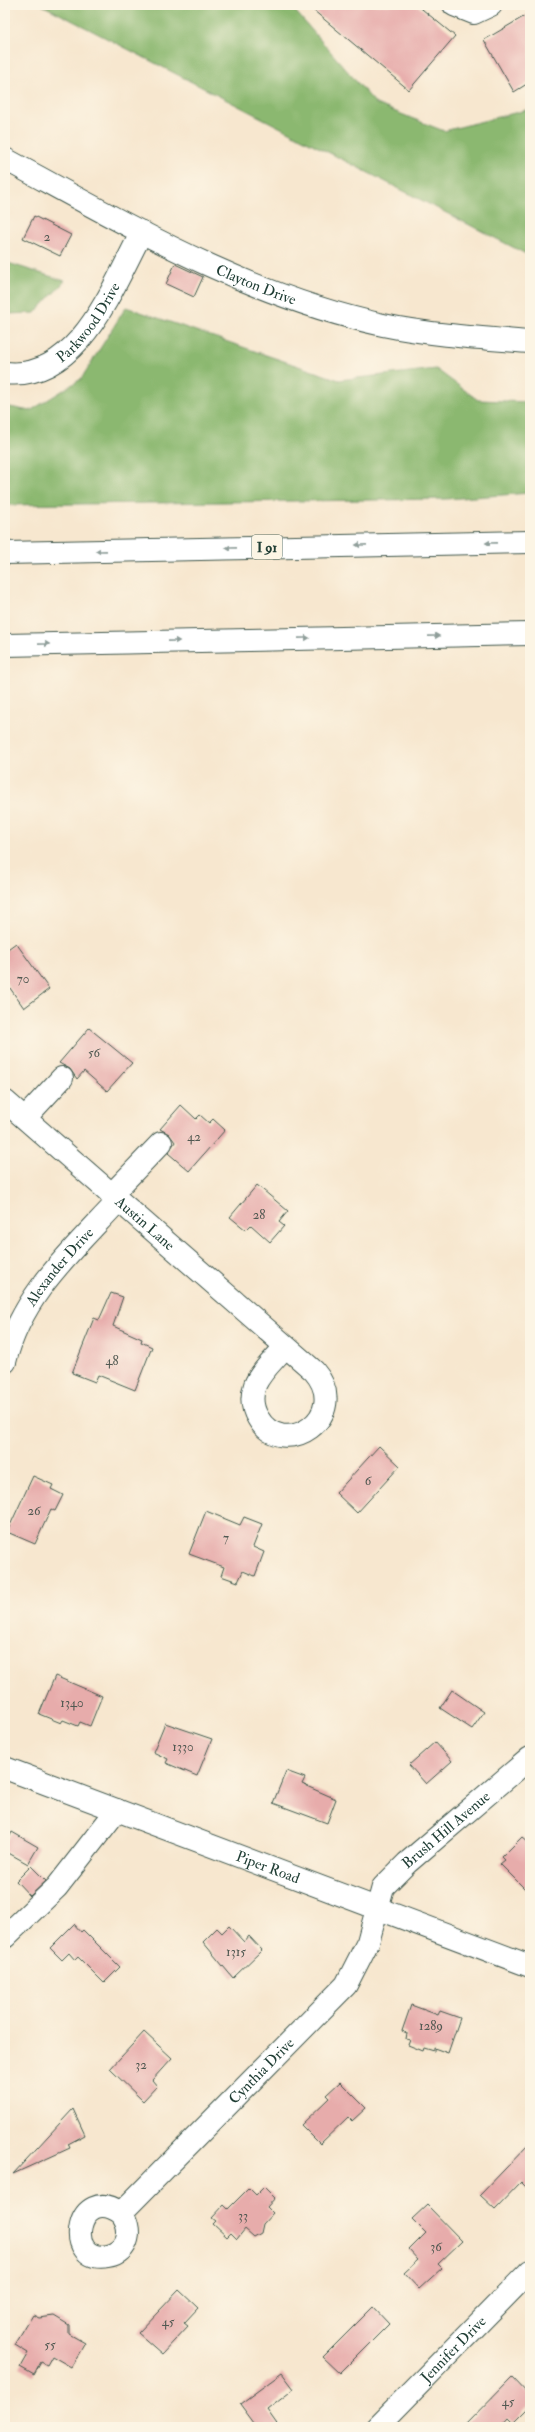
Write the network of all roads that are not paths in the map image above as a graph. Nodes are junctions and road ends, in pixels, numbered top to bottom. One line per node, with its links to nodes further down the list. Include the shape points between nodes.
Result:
1 (454, 5): 2 (main road, via 474,13)
2 (491, 5)
3 (5, 159): 4 (main road, Clayton Drive)
4 (142, 232): 5 (main road, Clayton Drive, via 240,280 352,318 422,331); 6 (main road, Parkwood Drive, via 97,314 70,350 44,369 31,373)
5 (530, 342)
6 (5, 373)
7 (530, 542): 8 (main road, I 91, one-way to 8)
8 (5, 554)
9 (530, 634): 10 (main road, one-way to 9)
10 (5, 645)
11 (62, 1078): 13 (main road)
12 (5, 1101): 13 (main road, Austin Lane)
13 (25, 1118): 15 (main road, Austin Lane)
14 (161, 1143): 15 (main road, Alexander Drive)
15 (114, 1198): 16 (main road, Austin Lane); 17 (main road, Alexander Drive, via 35,1295 13,1333)
16 (285, 1347)
17 (5, 1362)
18 (530, 1758): 21 (main road, Brush Hill Avenue, via 407,1863 383,1887)
19 (5, 1768): 20 (main road, Piper Road)
20 (117, 1810): 21 (main road, Piper Road); 22 (main road, via 57,1887)
21 (376, 1910): 23 (main road, Piper Road); 24 (main road, Cynthia Drive, via 368,1942 346,1985)
22 (5, 1937)
23 (530, 1966)
24 (121, 2213)
25 (530, 2271): 26 (main road, Jennifer Drive)
26 (377, 2427)

